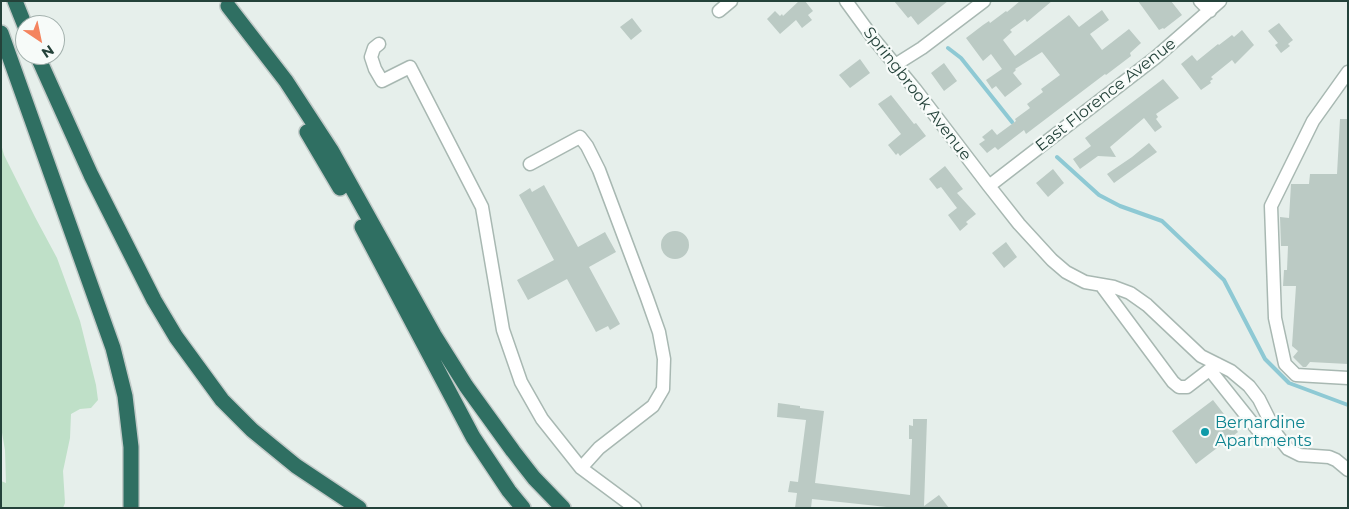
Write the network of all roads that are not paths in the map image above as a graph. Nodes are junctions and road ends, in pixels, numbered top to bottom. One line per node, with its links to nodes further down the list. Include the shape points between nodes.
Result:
1 (15, 1): 10 (highway)
2 (731, 1): 8 (street)
3 (846, 1): 14 (street, Springbrook Avenue)
4 (984, 1): 14 (street)
5 (1200, 1): 9 (street)
6 (1220, 1): 9 (street, East Florence Avenue)
7 (226, 3): 26 (highway, via 351,206 474,437); 27 (highway, via 286,81 330,150 466,386 534,478)
8 (719, 11)
9 (1210, 11): 17 (street, East Florence Avenue, via 1155,58)
10 (21, 15)
11 (1, 33): 24 (highway, via 114,348 131,447)
12 (379, 44): 22 (street, via 371,57 382,82 410,68 482,207 503,330 510,352 542,419)
13 (41, 65): 25 (highway, via 90,175 176,337 222,400 252,430 296,466)
14 (895, 65): 17 (street, Springbrook Avenue)
15 (1348, 72): 20 (street, via 1313,121 1271,206 1275,318 1285,364 1296,375)
16 (530, 164): 22 (street, via 580,137 587,146 647,298 664,359 663,388 653,406 599,448)
17 (989, 186): 18 (street, Springbrook Avenue, via 1052,260 1085,282)
18 (1101, 285): 19 (street, Springbrook Avenue, via 1130,293 1147,304); 19 (street, via 1179,387 1187,387)
19 (1214, 367): 21 (street, via 1257,429 1269,436); 21 (street, Springbrook Avenue, via 1231,371 1249,386)
20 (1348, 378)
21 (1277, 435): 23 (street, via 1288,449 1300,455 1329,457)
22 (581, 468): 28 (street)
23 (1348, 470)
24 (131, 508)
25 (359, 508)
26 (523, 508)
27 (563, 508)
28 (635, 508)

